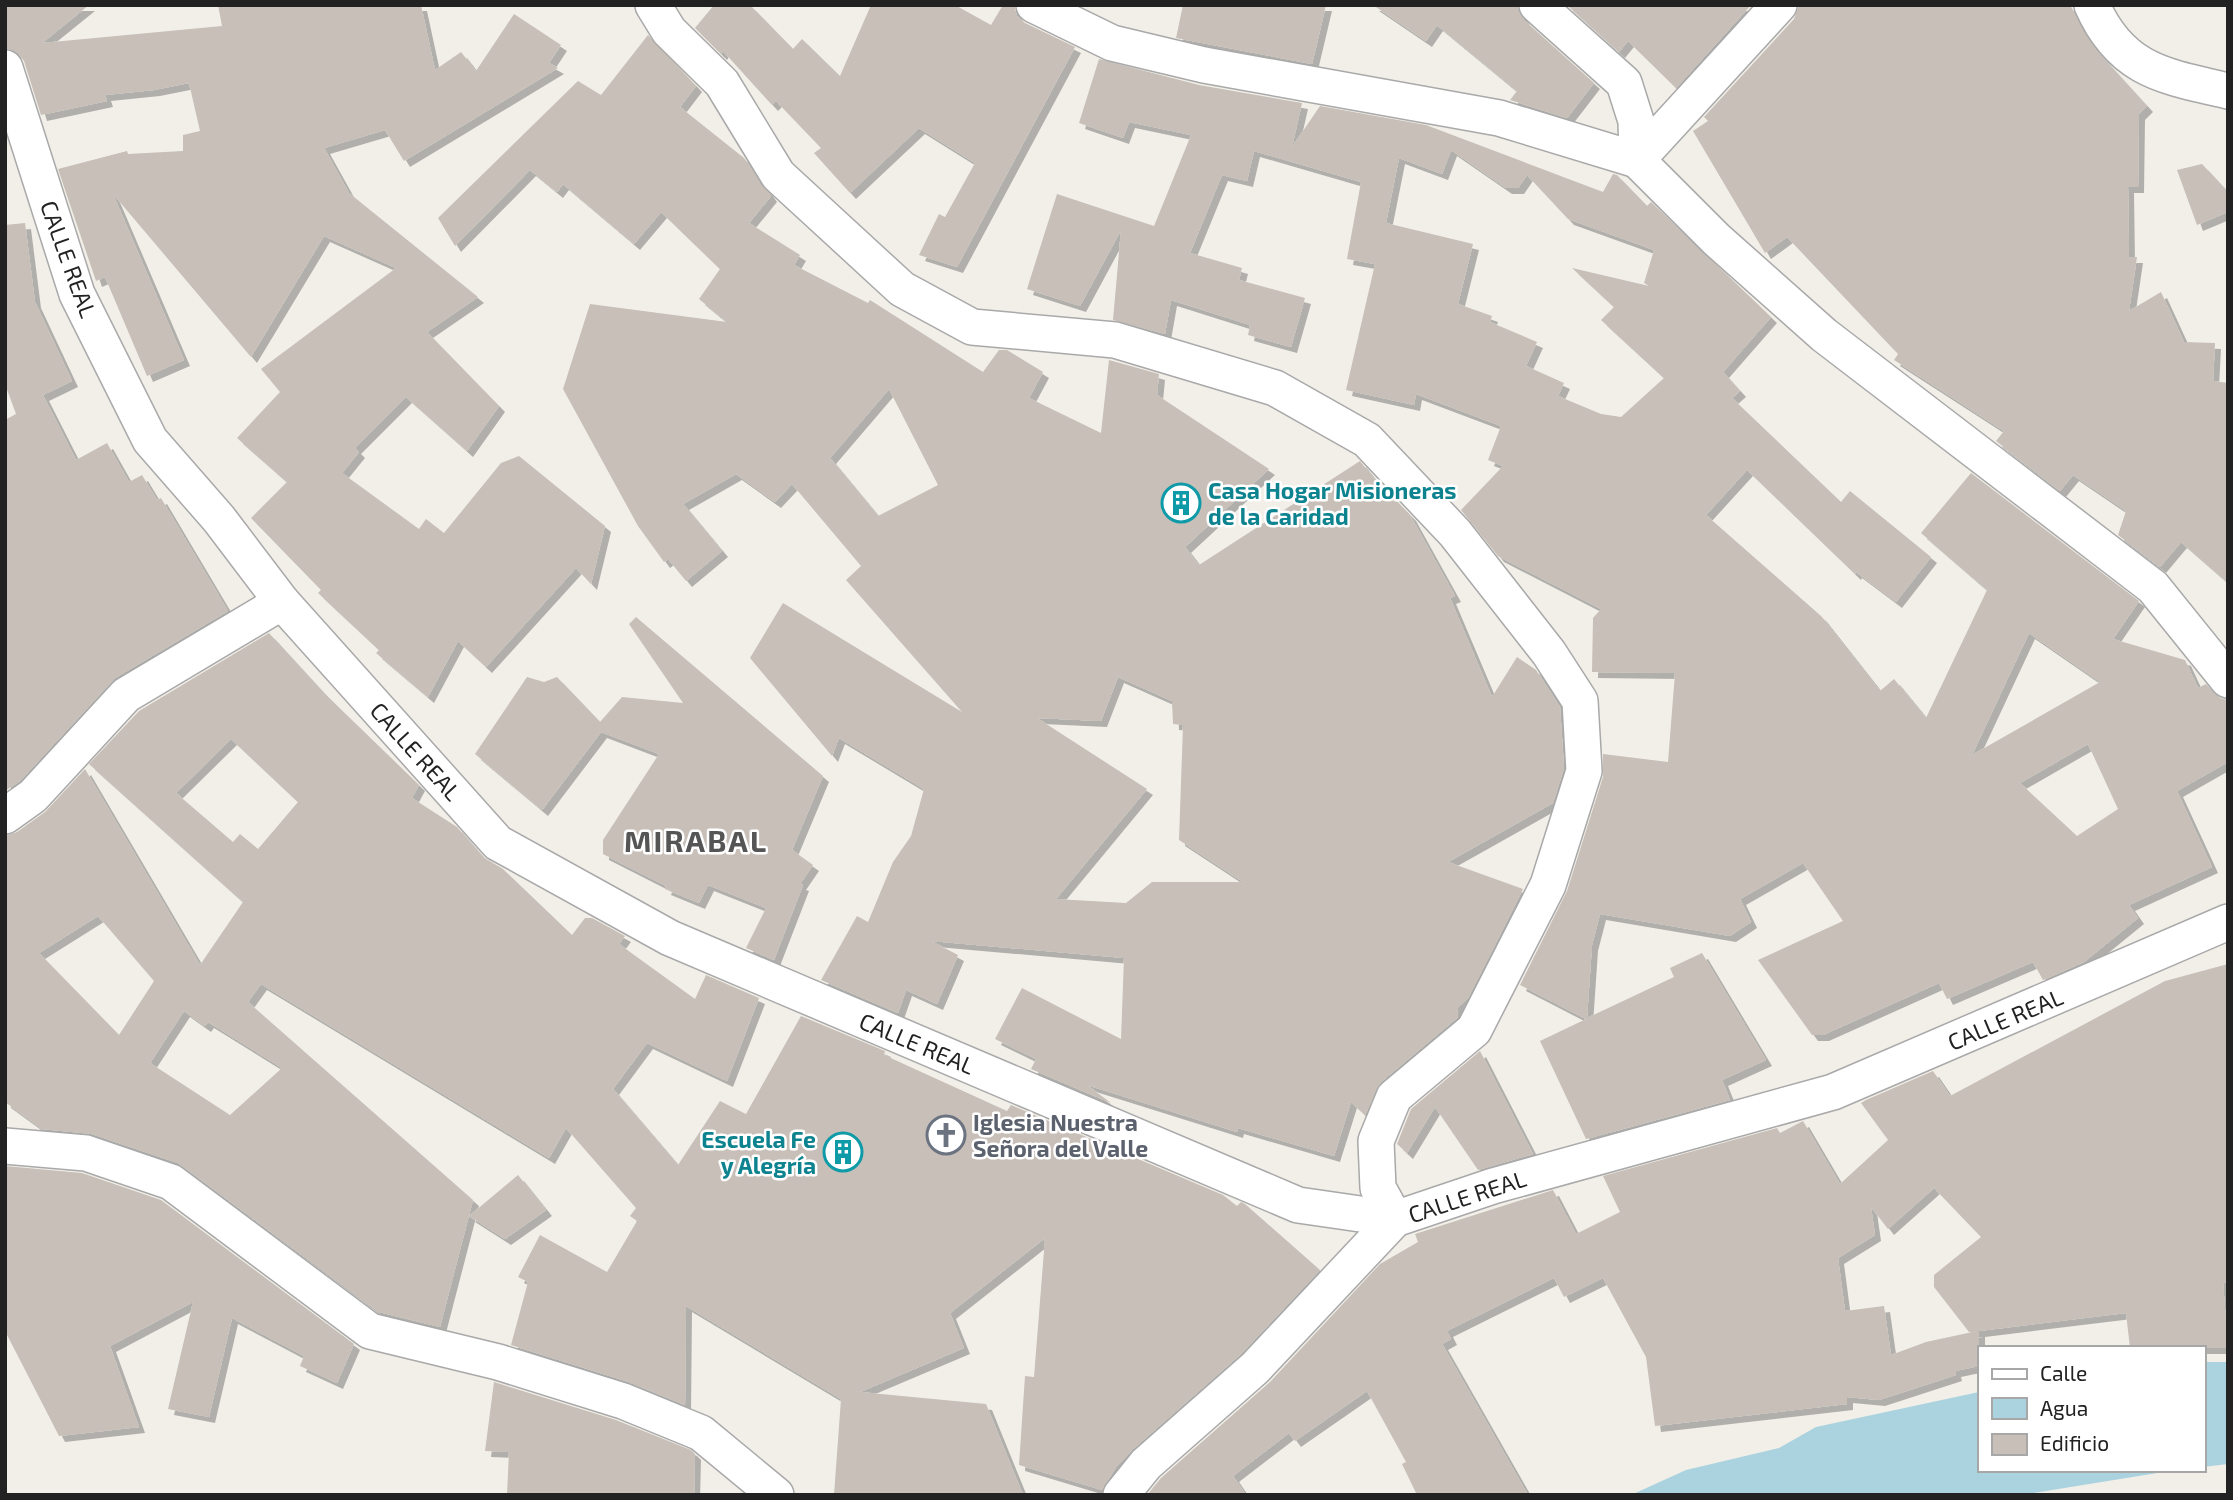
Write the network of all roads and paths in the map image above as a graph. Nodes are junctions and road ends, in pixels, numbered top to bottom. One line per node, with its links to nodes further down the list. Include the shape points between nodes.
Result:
1 (653, 5): 14 (street, via 669,32 722,83 778,175 902,289 972,327 1115,340 1275,388 1367,440 1455,533 1549,653 1580,701 1584,771 1548,885 1474,1030 1394,1097 1376,1141 1378,1188)
2 (1034, 5): 8 (street, via 1112,43 1203,65 1499,118)
3 (1537, 5): 8 (street, via 1625,83 1636,121)
4 (1779, 5): 8 (street)
5 (2092, 5): 7 (street, via 2102,27 2132,61)
6 (5, 68): 9 (street, CALLE REAL, via 77,294 150,440 219,519)
7 (2228, 91)
8 (1637, 160): 10 (street, via 1716,239 1824,335 2153,587)
9 (282, 602): 11 (street, via 126,695 33,796); 14 (street, CALLE REAL, via 498,843 670,938 1298,1205)
10 (2228, 680)
11 (5, 816)
12 (2228, 922): 14 (street, CALLE REAL, via 1833,1092 1493,1186)
13 (5, 1146): 15 (street, via 86,1153 171,1182 370,1331 498,1362 623,1401 701,1433)
14 (1395, 1219): 16 (street, via 1255,1368 1146,1464)
15 (776, 1495)
16 (1121, 1495)

